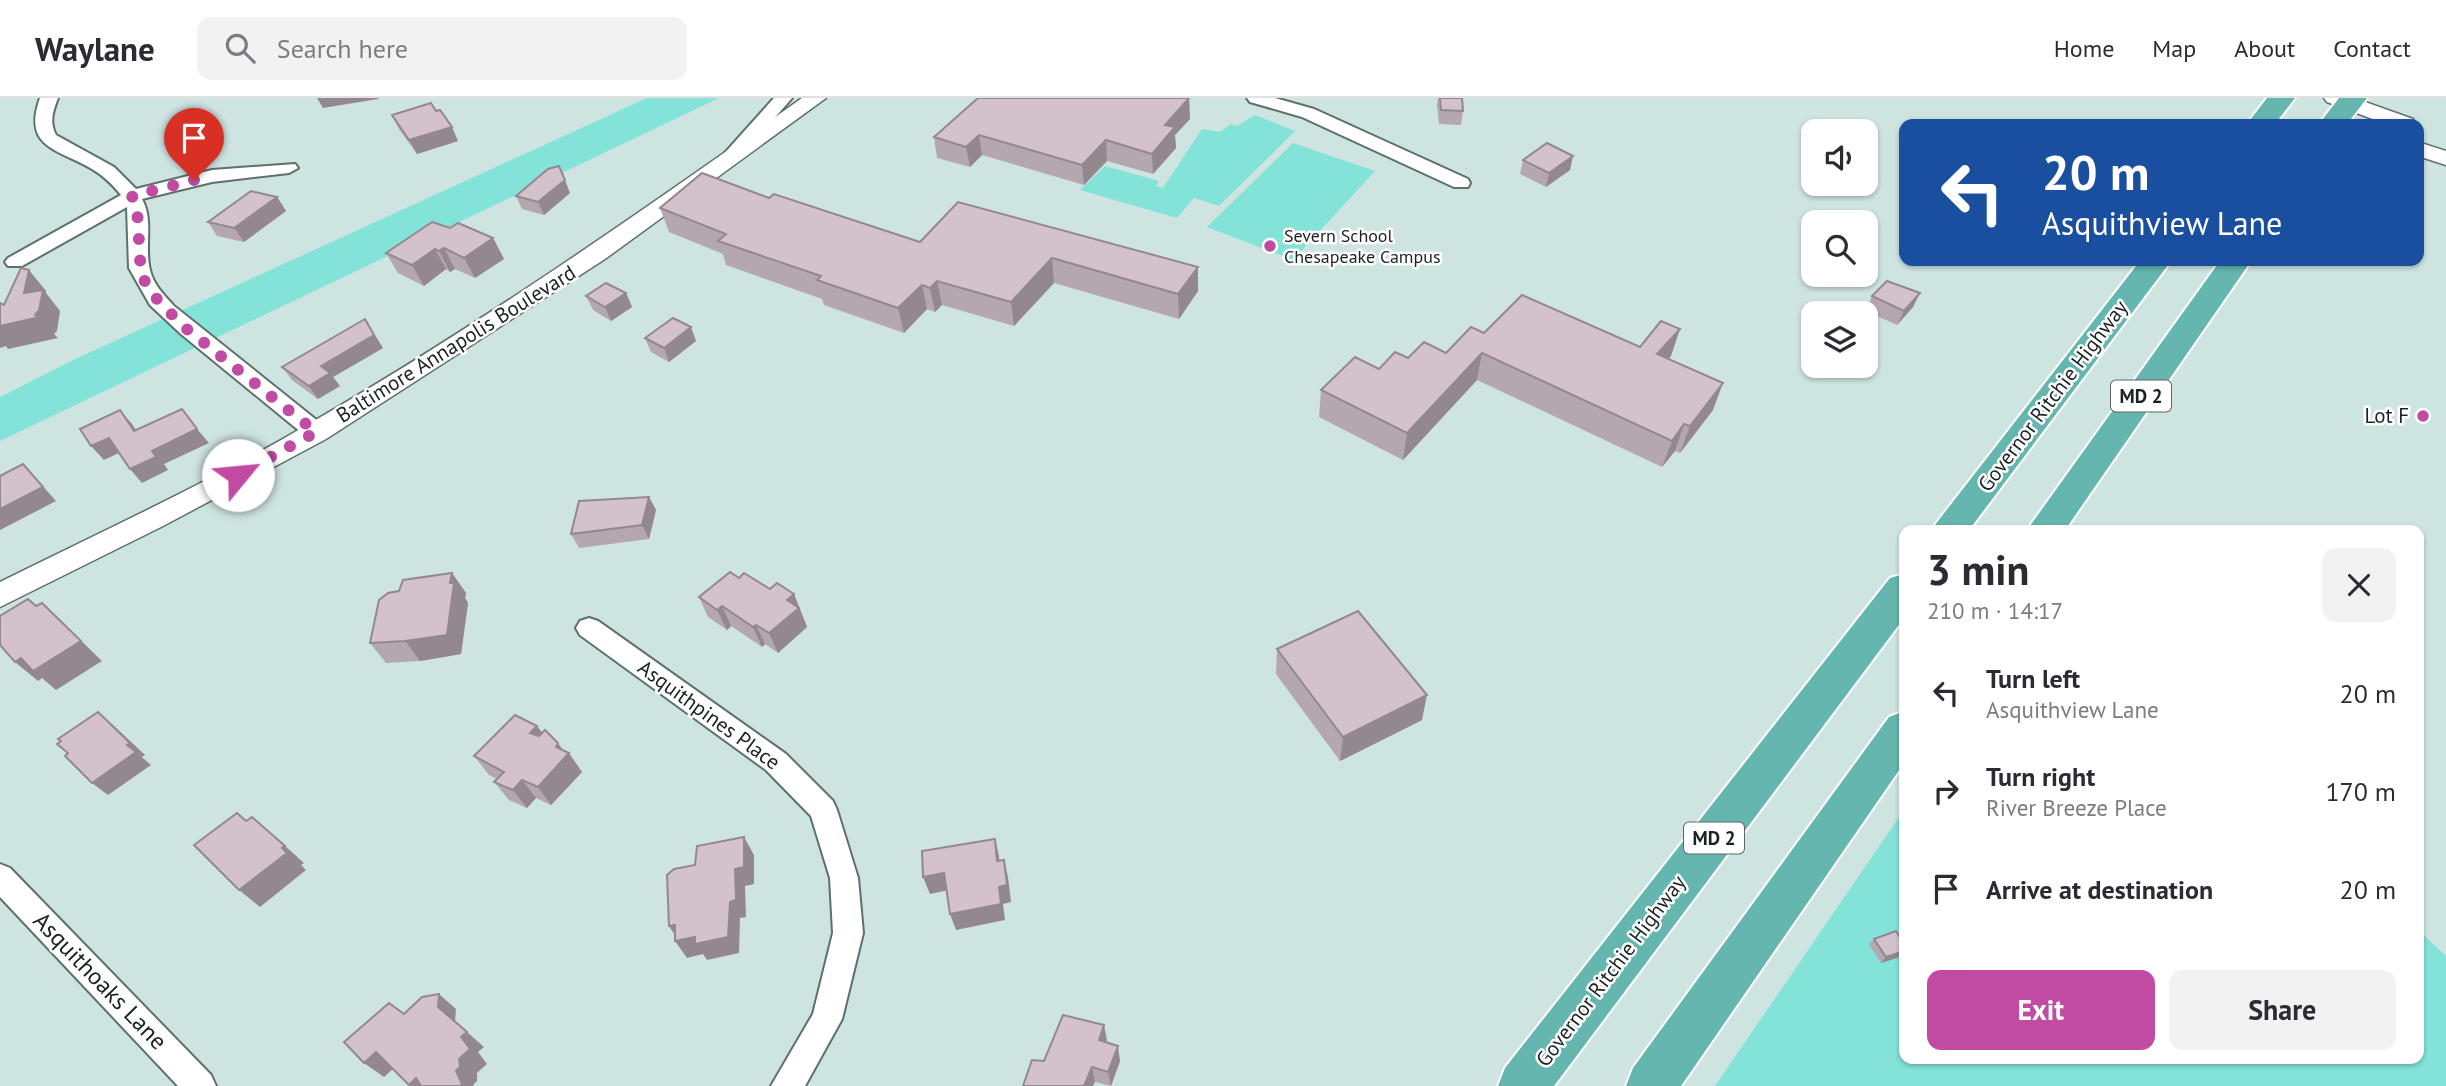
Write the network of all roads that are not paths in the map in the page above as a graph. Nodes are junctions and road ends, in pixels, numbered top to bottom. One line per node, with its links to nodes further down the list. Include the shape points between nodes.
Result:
1 (49, 98): 17 (street, via 42,126 51,142 108,171)
2 (783, 98): 14 (street)
3 (816, 98): 14 (street, Baltimore Annapolis Boulevard)
4 (1256, 98): 16 (street, via 1308,113)
5 (2281, 98): 8 (highway)
6 (2314, 98): 7 (street)
7 (2343, 111): 9 (street)
8 (2265, 119)
9 (2381, 119)
10 (2424, 131): 11 (street)
11 (2446, 139)
12 (2424, 150): 13 (street)
13 (2446, 158)
14 (726, 163): 21 (street, Baltimore Annapolis Boulevard, via 518,306)
15 (289, 168): 17 (street, via 223,174)
16 (1461, 183)
17 (132, 196): 18 (street); 21 (street, via 137,208 141,275 154,296 183,326)
18 (15, 262)
19 (2152, 266): 22 (highway, Governor Ritchie Highway)
20 (2232, 266): 23 (highway, MD 2)
21 (316, 432): 24 (street, Baltimore Annapolis Boulevard)
22 (1953, 525)
23 (2049, 525)
24 (0, 595)
25 (1899, 596): 31 (highway, Governor Ritchie Highway / MD 2)
26 (589, 628): 30 (street, Asquithpines Place, via 776,762 823,810 844,878 848,933 827,1019)
27 (1899, 736): 32 (highway)
28 (0, 877): 29 (street, Asquithoaks Lane)
29 (200, 1086)
30 (787, 1086)
31 (1523, 1086)
32 (1651, 1086)

